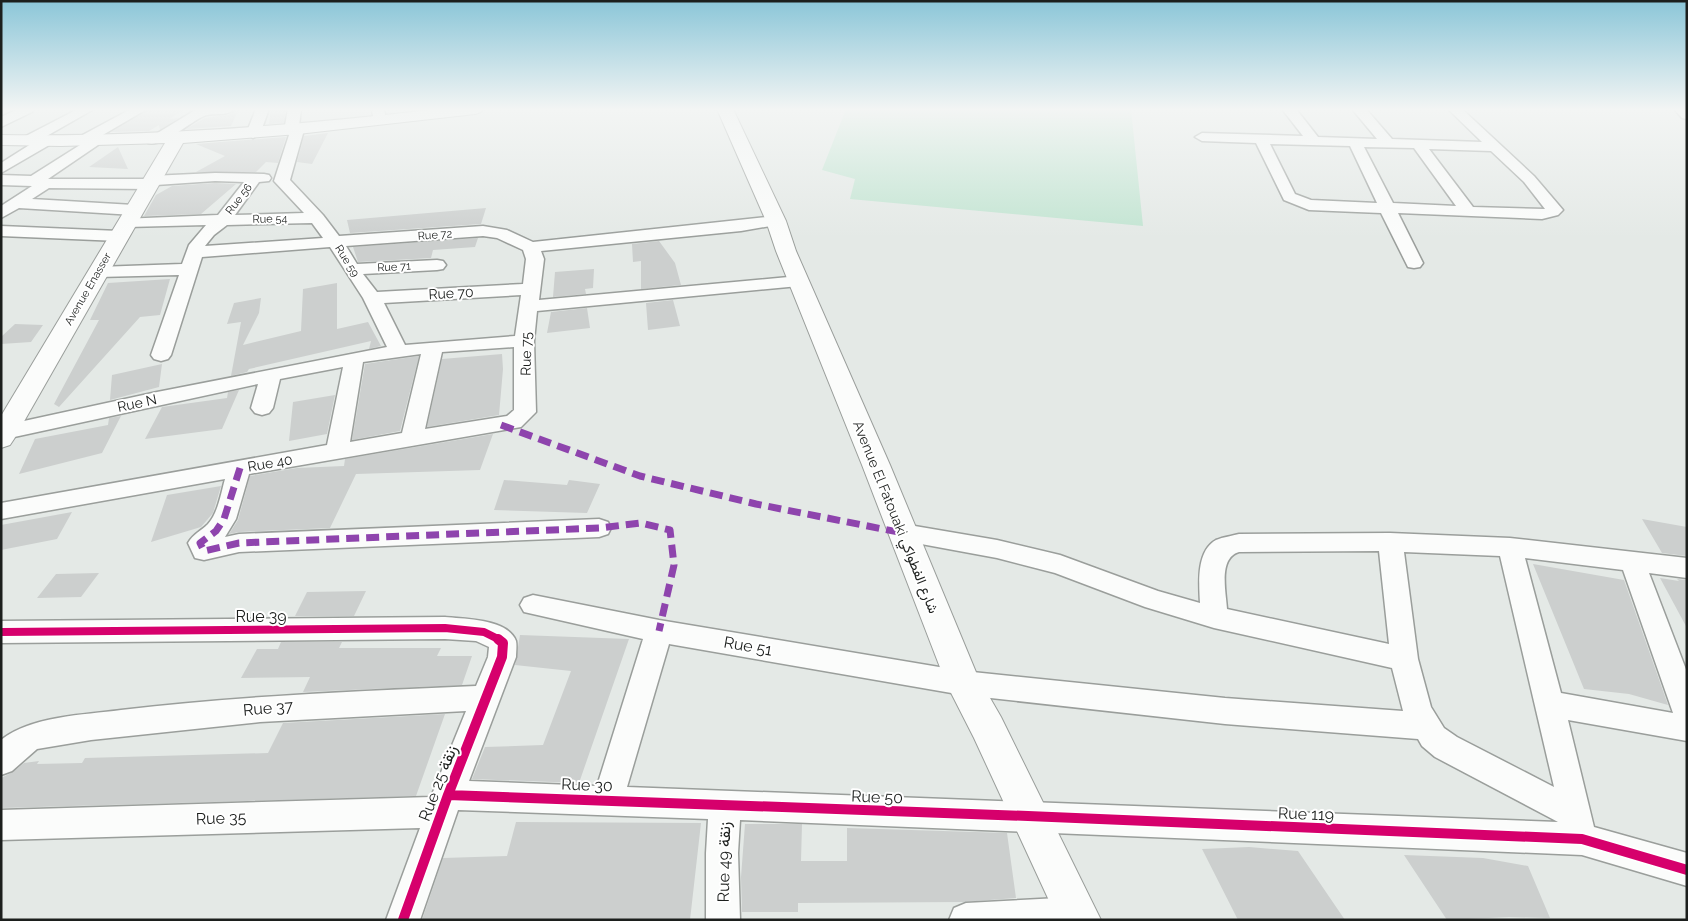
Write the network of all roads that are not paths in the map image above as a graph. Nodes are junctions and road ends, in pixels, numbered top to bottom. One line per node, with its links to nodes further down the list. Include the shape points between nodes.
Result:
1 (28, 152): 10 (street)
2 (74, 152): 14 (street)
3 (168, 152): 15 (street, Avenue Enasser)
4 (289, 152): 13 (street)
5 (745, 152): 23 (street, Avenue El Fatouaki شارع الفطواكي)
6 (1267, 152): 18 (street, via 1289,197 1309,205)
7 (1360, 152): 18 (street)
8 (1424, 152): 19 (street)
9 (1501, 152): 19 (street, via 1555,210 1542,214)
10 (1, 169)
11 (255, 178): 13 (street); 15 (street, via 215,177); 22 (street, Rue 56)
12 (1, 180): 14 (street)
13 (282, 181): 21 (street, Rue 59)
14 (37, 182): 15 (street); 16 (street, via 43,185)
15 (150, 182): 24 (street, Avenue Enasser)
16 (18, 203): 17 (street); 20 (street)
17 (84, 208): 24 (street); 26 (street)
18 (1388, 208): 19 (street); 30 (street)
19 (1468, 211)
20 (1, 213)
21 (317, 218): 22 (street, Rue 54); 27 (street, Rue 59)
22 (223, 220): 24 (street, Rue 54); 29 (street, Rue 56, via 200,241)
23 (776, 221): 28 (street); 34 (street, Avenue El Fatouaki شارع الفطواكي)
24 (127, 223): 26 (street); 33 (street, Avenue Enasser)
25 (1, 231): 26 (street)
26 (45, 234)
27 (335, 242): 28 (street, Rue 72, via 494,231); 29 (street, Rue 72); 32 (street, Rue 59)
28 (531, 247): 36 (street, Rue 75, via 535,259)
29 (191, 260): 33 (street, Rue 72); 40 (street)
30 (1414, 263)
31 (437, 265): 32 (street, Rue 71)
32 (351, 269): 35 (street, Rue 59)
33 (98, 272): 45 (street, Avenue Enasser)
34 (799, 281): 36 (street, Rue 70, via 655,293); 51 (street, Avenue El Fatouaki شارع الفطواكي)
35 (372, 298): 36 (street, Rue 70); 39 (street, Rue 59)
36 (530, 298): 37 (street, Rue 75)
37 (524, 341): 38 (street, Rue N); 43 (street, Rue 75)
38 (433, 347): 39 (street, Rue N); 46 (street)
39 (398, 350): 41 (street, Rue N)
40 (161, 355)
41 (354, 359): 42 (street, Rue N); 47 (street)
42 (270, 376): 44 (street); 45 (street, Rue N, via 156,398)
43 (526, 402): 46 (street, Rue 40, via 525,412 513,422)
44 (262, 408)
45 (3, 435)
46 (412, 438): 47 (street, Rue 40)
47 (337, 451): 48 (street, Rue 40)
48 (240, 468): 49 (street, Rue 40); 50 (street, via 224,520 200,543 204,551 239,543)
49 (1, 512)
50 (599, 528)
51 (903, 533): 57 (street, via 997,549 1060,565 1154,600); 62 (street, Avenue El Fatouaki شارع الفطواكي)
52 (1390, 542): 53 (street); 57 (street, via 1239,544 1224,547 1216,554 1212,573); 61 (street)
53 (1510, 547): 54 (street); 64 (street)
54 (1632, 561): 55 (street); 65 (street)
55 (1687, 568)
56 (533, 605): 58 (street, Rue 51)
57 (1214, 617): 61 (street)
58 (659, 631): 62 (street, Rue 51); 69 (street)
59 (1, 632): 60 (street, Rue 39, via 445,628 496,636 503,643)
60 (502, 657): 63 (street, Rue 25 زنقة)
61 (1404, 659): 66 (street)
62 (963, 683): 66 (street, Rue 51, via 1225,710); 72 (street, Avenue El Fatouaki شارع الفطواكي, via 988,728)
63 (486, 698): 68 (street, Rue 37, via 292,706 50,733 26,739); 70 (street, Rue 25 زنقة)
64 (1550, 704): 67 (street); 74 (street)
65 (1687, 711)
66 (1424, 726): 74 (street, via 1446,747)
67 (1687, 728)
68 (1, 761)
69 (608, 799): 70 (street, Rue 30); 71 (street, Rue 30)
70 (445, 804): 73 (street, Rue 35); 77 (street, Rue 25 زنقة)
71 (725, 805): 72 (street, Rue 50); 78 (street, Rue 49 زنقة)
72 (1028, 816): 74 (street, Rue 119); 76 (street, Avenue El Fatouaki شارع الفطواكي)
73 (1, 825)
74 (1579, 827): 75 (street)
75 (1687, 870)
76 (1078, 917): 79 (street)
77 (403, 920)
78 (723, 920)
79 (966, 920)

